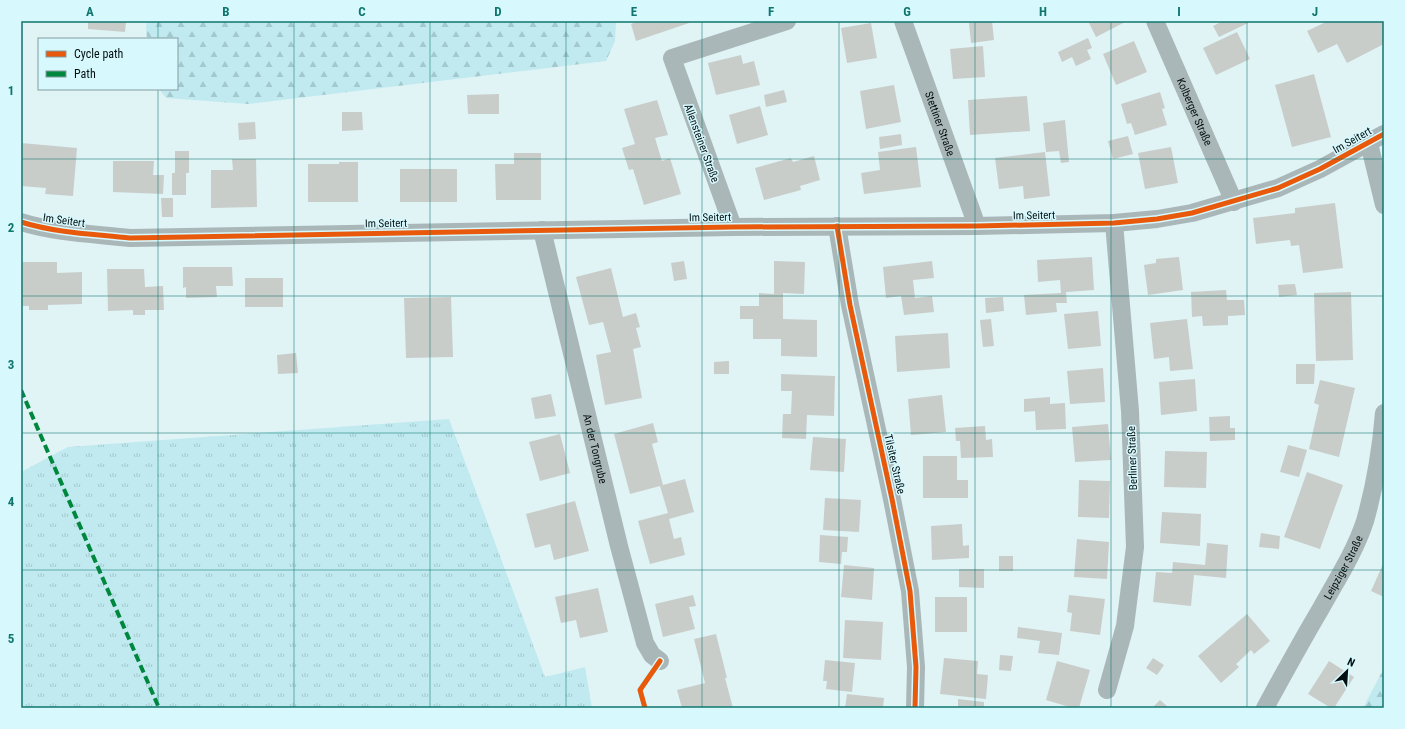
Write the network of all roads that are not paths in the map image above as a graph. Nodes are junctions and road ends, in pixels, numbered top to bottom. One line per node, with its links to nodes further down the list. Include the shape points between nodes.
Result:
1 (787, 21): 11 (street, Allensteiner Straße, via 672,58)
2 (903, 21): 10 (street, Stettiner Straße)
3 (1155, 21): 5 (street, Kolberger Straße)
4 (1377, 138): 5 (street, Im Seitert, via 1278,188); 6 (street)
5 (1234, 202): 8 (street, Im Seitert, via 1192,213)
6 (1384, 205)
7 (21, 222): 12 (street, Im Seitert, via 74,232 130,238)
8 (1114, 223): 10 (street, Im Seitert); 15 (street, Berliner Straße, via 1130,411 1135,547 1125,626)
9 (837, 226): 10 (street, Im Seitert); 11 (street, Im Seitert); 16 (street, Tilsiter Straße, via 850,305 910,591 916,667)
10 (977, 226)
11 (732, 227): 12 (street, Im Seitert)
12 (542, 230): 14 (street, An der Tongrube, via 645,643 652,655)
13 (1384, 413): 17 (street, Leipziger Straße, via 1382,437 1365,521 1340,575)
14 (660, 661)
15 (1107, 690)
16 (916, 708)
17 (1265, 708)

